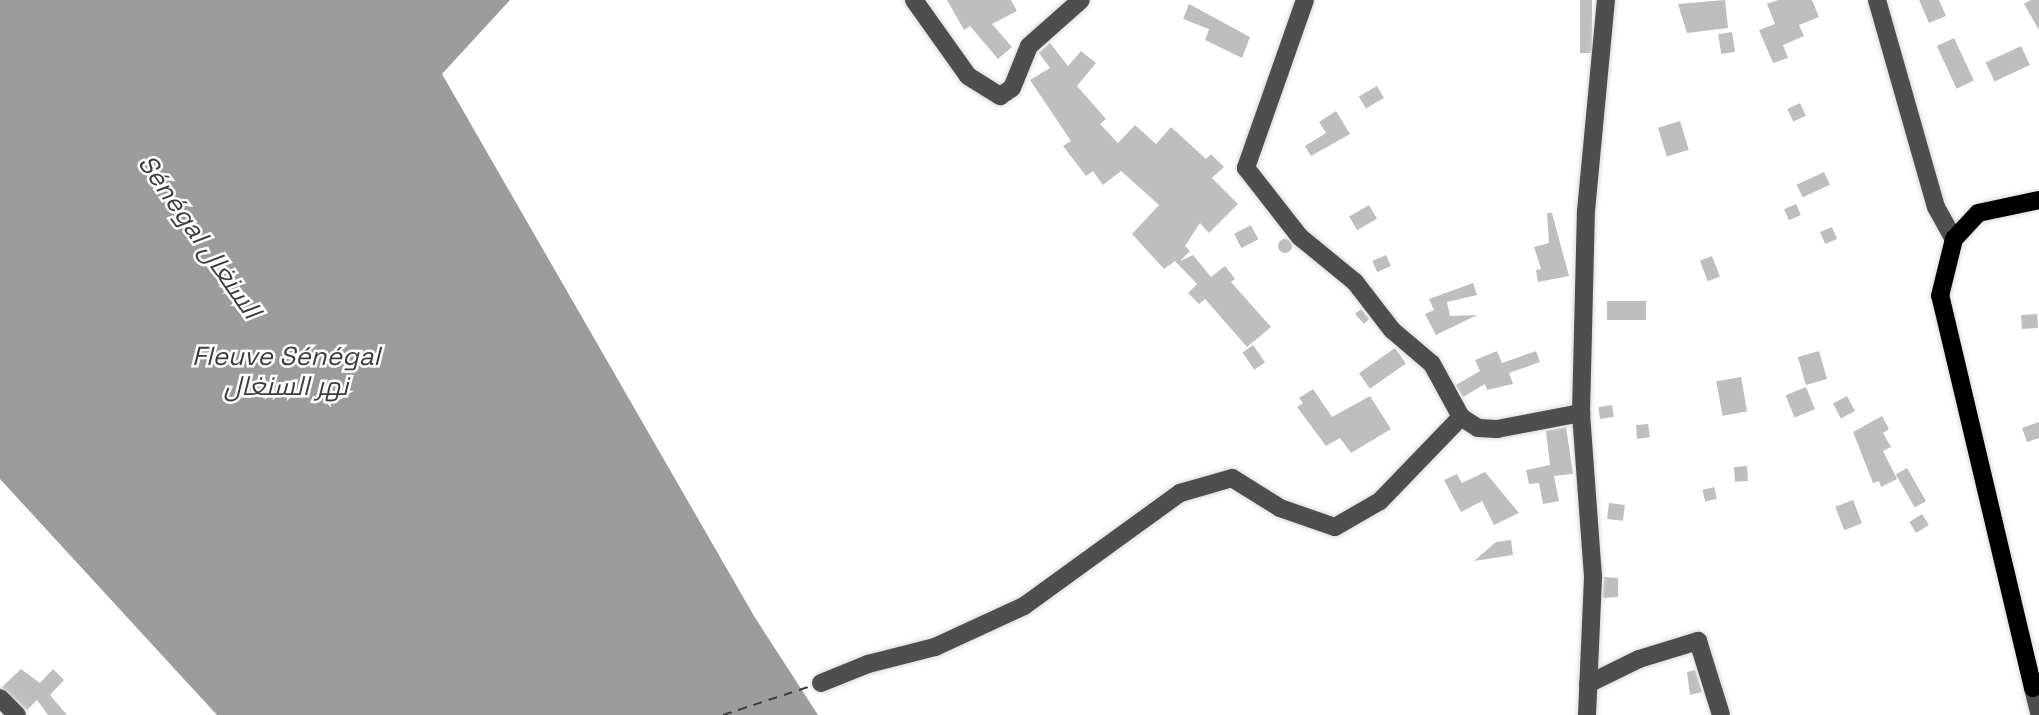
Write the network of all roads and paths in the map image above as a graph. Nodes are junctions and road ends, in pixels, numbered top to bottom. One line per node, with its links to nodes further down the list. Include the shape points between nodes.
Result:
1 (915, 0): 2 (street, via 968,76 1000,96 1012,88 1029,46)
2 (1082, 0)
3 (1305, 0): 9 (street, via 1245,168 1300,237 1354,282 1392,330 1432,364)
4 (1606, 0): 8 (street, via 1586,211)
5 (1877, 0): 7 (street, via 1936,207)
6 (2039, 201): 7 (main road, via 1978,214)
7 (1954, 239): 12 (main road, via 1940,296)
8 (1581, 412): 9 (street, via 1497,429 1478,428); 11 (street, via 1593,577)
9 (1461, 417): 10 (street, via 1380,502 1335,527 1280,508 1232,478 1180,493 1024,606 935,647 868,664)
10 (821, 683)
11 (1588, 684): 16 (street); 17 (street, via 1639,659 1698,640)
12 (2036, 689): 14 (street)
13 (0, 698): 15 (street)
14 (2039, 712)
15 (17, 715)
16 (1587, 715)
17 (1721, 715)

